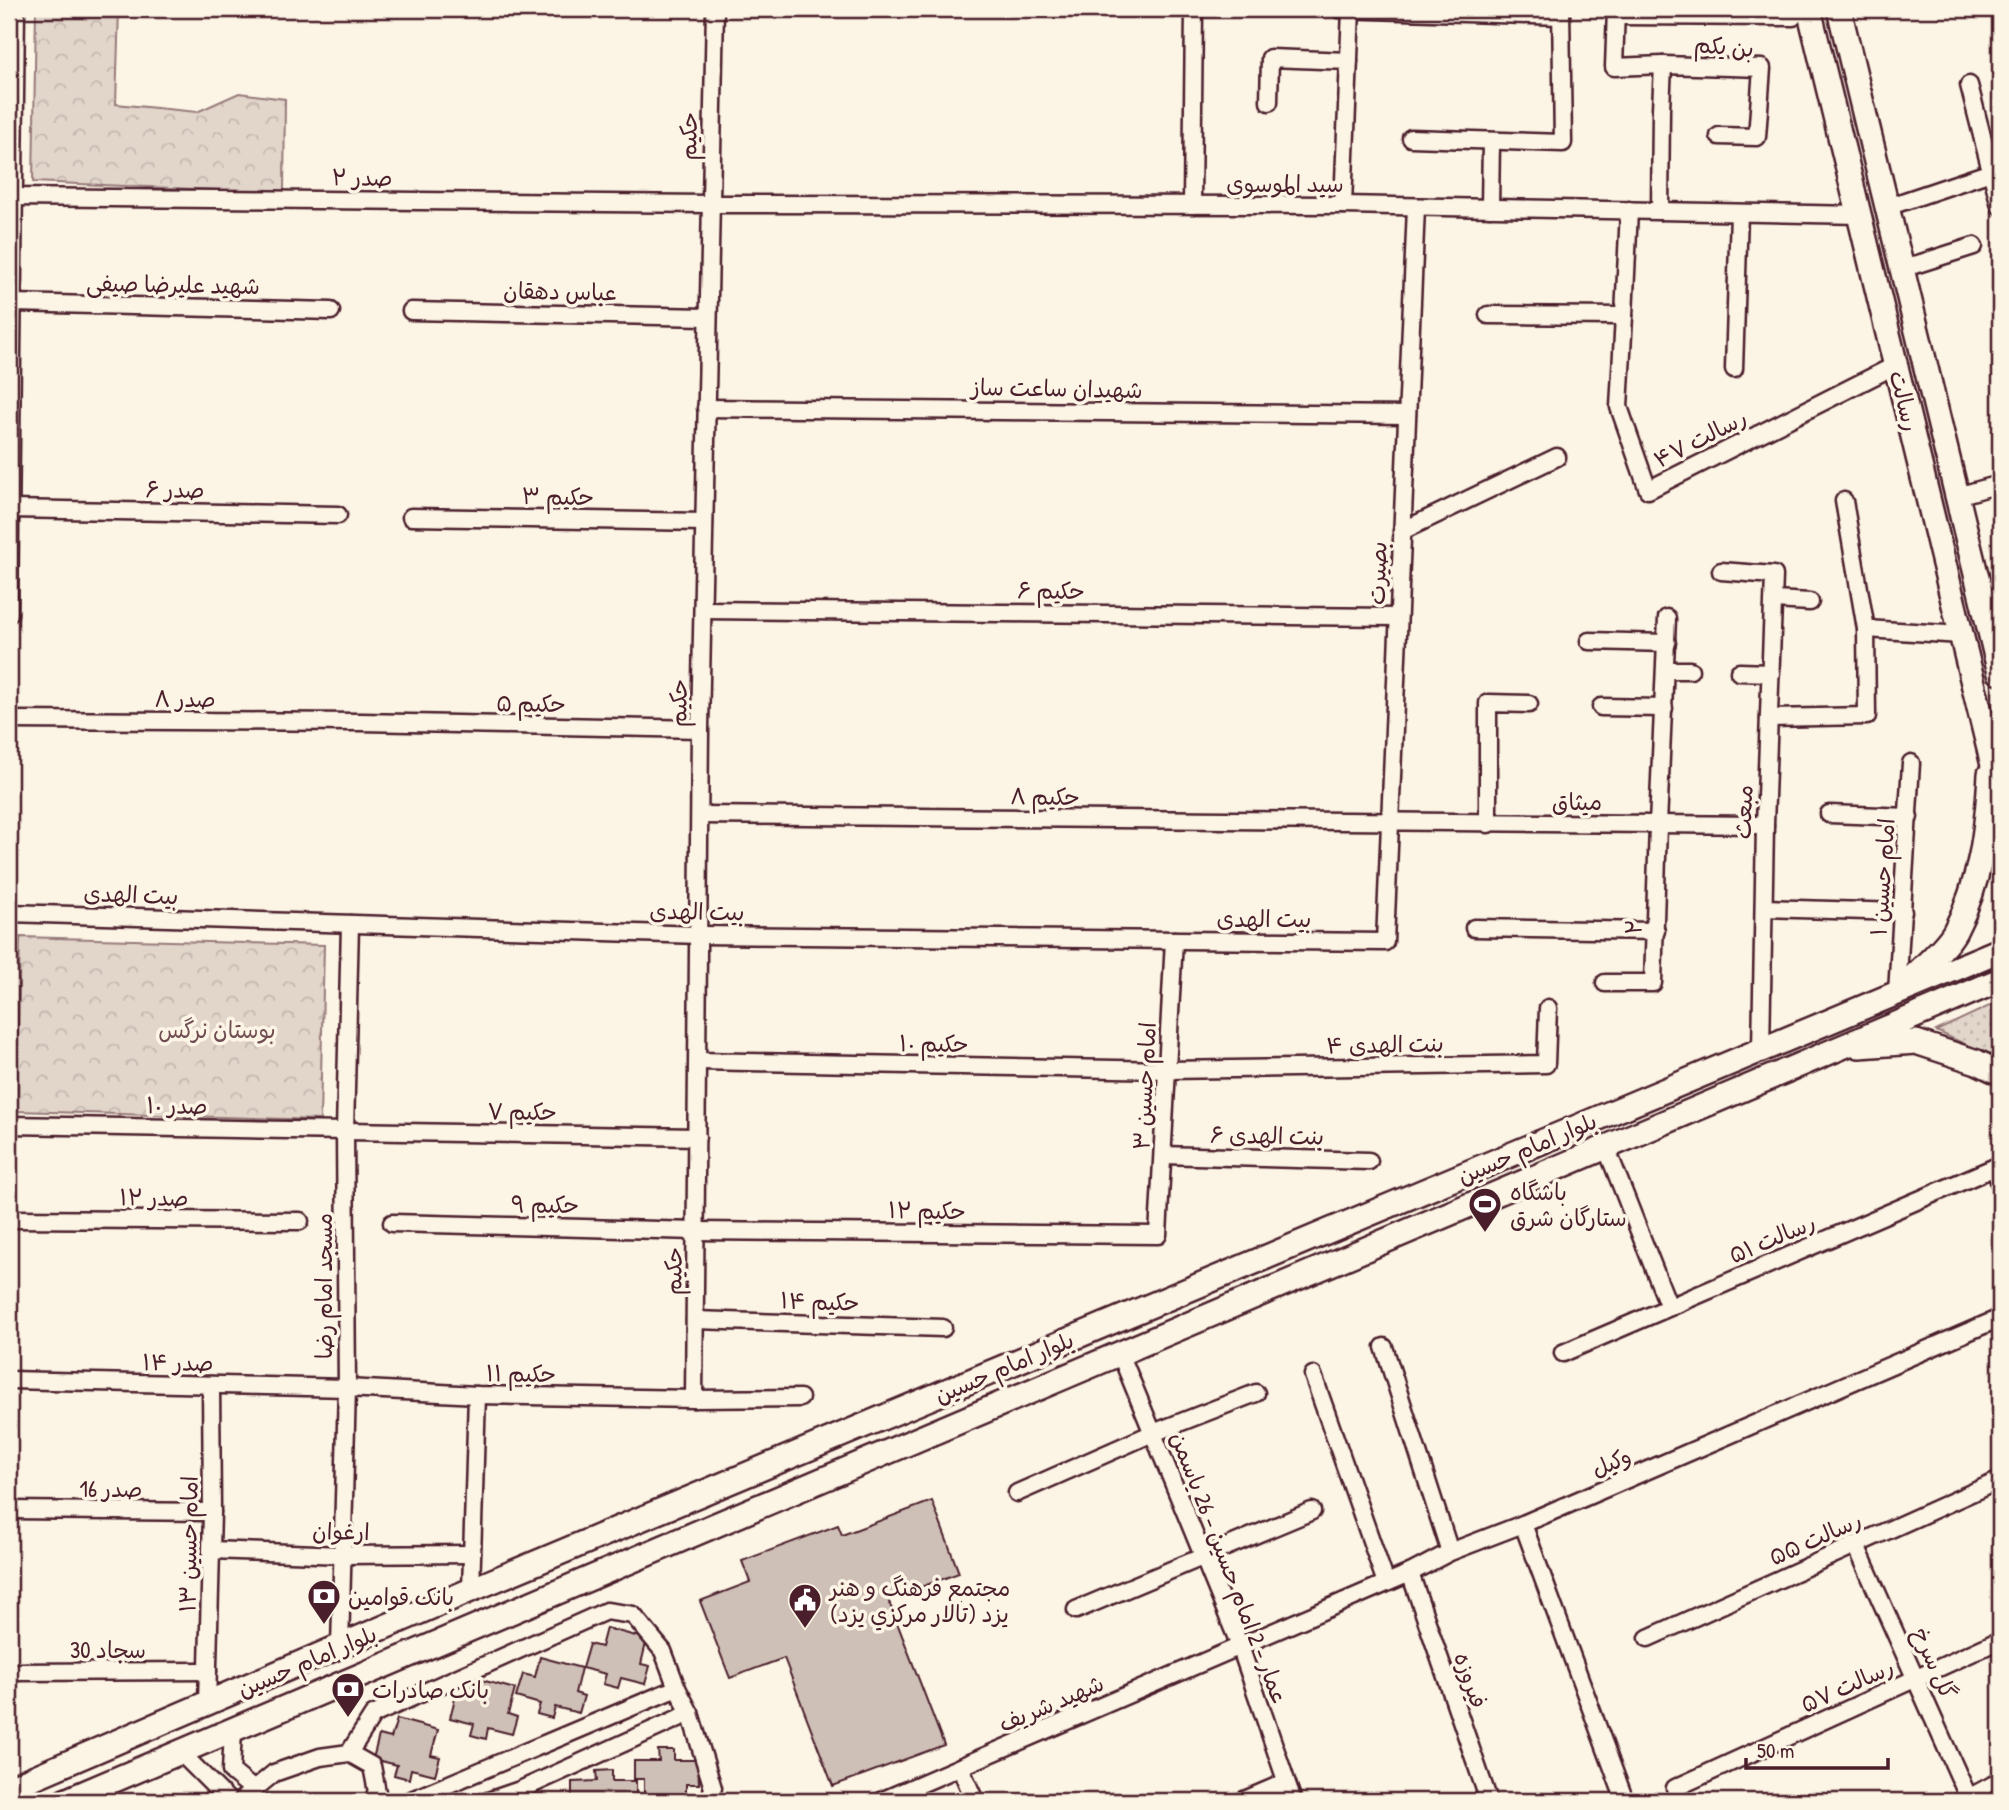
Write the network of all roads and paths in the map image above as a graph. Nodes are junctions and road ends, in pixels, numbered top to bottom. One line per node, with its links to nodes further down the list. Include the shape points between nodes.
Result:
1 (16, 9): 18 (street)
2 (715, 9): 19 (street, حکیم)
3 (1195, 9): 20 (street)
4 (1339, 9): 5 (street)
5 (1351, 9): 7 (street); 10 (street)
6 (1839, 9): 24 (main road, رسالت)
7 (1561, 12): 16 (street, via 1563,143)
8 (1615, 12): 9 (street); 11 (street, via 1614,67)
9 (1801, 13): 29 (main road, رسالت)
10 (1349, 61): 13 (street, via 1270,58); 21 (street)
11 (1664, 65): 14 (street, بن یکم, via 1762,68 1758,137); 27 (street)
12 (1969, 85): 17 (street)
13 (1269, 102)
14 (1719, 136)
15 (1410, 138): 16 (street)
16 (1491, 141): 25 (street)
17 (1996, 170): 22 (street); 24 (street)
18 (11, 197): 19 (street, صدر ۲); 32 (street)
19 (709, 204): 20 (street, سید الموسوی); 37 (street, حکیم)
20 (1192, 205): 21 (street, سید الموسوی)
21 (1343, 205): 23 (street, سید الموسوی)
22 (2000, 206)
23 (1416, 207): 25 (street, سید الموسوی); 42 (street, بصیرت)
24 (1887, 207): 31 (main road, رسالت)
25 (1490, 208): 26 (street, سید الموسوی)
26 (1629, 211): 27 (street, سید الموسوی); 36 (street)
27 (1660, 211): 28 (street, سید الموسوی)
28 (1739, 212): 29 (street, سید الموسوی); 39 (street)
29 (1860, 215): 38 (main road, رسالت)
30 (1974, 246): 31 (street)
31 (1902, 269): 45 (main road, رسالت)
32 (13, 303): 33 (street, شهید علیرضا صیفی); 40 (street)
33 (331, 311)
34 (411, 311): 37 (street, عباس دهقان)
35 (1488, 315): 36 (street)
36 (1624, 316): 38 (street, رسالت ۴۷, via 1619,407 1647,491)
37 (708, 317): 41 (street, حکیم)
38 (1896, 365): 61 (main road, رسالت)
39 (1734, 369)
40 (10, 390): 47 (street)
41 (706, 408): 42 (street, شهیدان ساعت ساز); 50 (street, حکیم)
42 (1407, 415): 51 (street, بصیرت)
43 (1557, 457): 51 (street)
44 (2000, 484): 45 (street)
45 (1957, 496): 68 (main road, رسالت)
46 (1844, 500): 60 (street)
47 (10, 509): 48 (street, صدر ۶); 53 (street)
48 (338, 515)
49 (411, 517): 50 (street, حکیم ۳)
50 (704, 522): 56 (street, حکیم)
51 (1402, 531): 58 (street, بصیرت)
52 (1721, 572): 54 (street, مبعث, via 1774,575)
53 (9, 599): 57 (street)
54 (1774, 600): 55 (street); 67 (street, مبعث)
55 (1810, 602)
56 (703, 610): 58 (street, حکیم ۶); 75 (street, حکیم)
57 (9, 614)
58 (1398, 617): 82 (street, بصیرت)
59 (1667, 618): 63 (street, ۲)
60 (1866, 629): 61 (street); 72 (street, via 1867,716)
61 (1962, 635): 76 (main road, رسالت)
62 (1589, 641): 63 (street)
63 (1667, 643): 64 (street, ۲)
64 (1666, 670): 65 (street); 71 (street, ۲)
65 (1690, 670)
66 (1739, 672): 67 (street)
67 (1770, 673): 72 (street, مبعث)
68 (2000, 673)
69 (1529, 704): 83 (street, via 1488,703)
70 (1601, 707): 71 (street)
71 (1664, 708): 84 (street, ۲)
72 (1769, 718): 85 (street, مبعث)
73 (9, 720): 74 (street, صدر ۸)
74 (361, 722): 75 (street, حکیم ۵)
75 (700, 729): 80 (street, حکیم)
76 (1991, 757): 78 (main road, رسالت); 98 (main road, via 1987,828 1979,869 1954,933)
77 (1912, 764): 81 (street, امام حسین ۱)
78 (2000, 794)
79 (1829, 814): 81 (street)
80 (701, 815): 82 (street, حکیم ۸); 92 (street, حکیم)
81 (1909, 817): 87 (street, امام حسین ۱)
82 (1389, 823): 83 (street, میثاق); 94 (street, بصیرت)
83 (1488, 824): 84 (street, میثاق)
84 (1657, 825): 85 (street, میثاق); 91 (street, ۲)
85 (1765, 825): 86 (street, مبعث)
86 (1764, 908): 87 (street); 101 (street, مبعث)
87 (1903, 912): 98 (street, امام حسین ۱)
88 (9, 913): 89 (street, بیت الهدی)
89 (350, 924): 92 (street, بیت الهدی); 106 (street, مسجد امام رضا)
90 (1474, 928): 91 (street)
91 (1656, 931): 97 (street, ۲, via 1653,983)
92 (699, 935): 93 (street, بیت الهدی); 102 (street, حکیم)
93 (1174, 940): 94 (street, بیت الهدی); 103 (street, امام حسین ۳)
94 (1385, 942)
95 (2000, 950): 98 (main road, بلوار امام حسین)
96 (2000, 980): 100 (main road, بلوار امام حسین)
97 (1605, 983)
98 (1897, 993): 101 (main road, بلوار امام حسین)
99 (1548, 1008): 103 (street, بنت الهدی ۴, via 1546,1064)
100 (1842, 1046): 104 (main road, via 1916,1042); 108 (main road, بلوار امام حسین)
101 (1761, 1051): 112 (main road, بلوار امام حسین)
102 (698, 1061): 103 (street, حکیم ۱۰); 107 (street, حکیم)
103 (1169, 1070): 109 (street, امام حسین ۳)
104 (2000, 1073)
105 (9, 1125): 106 (street, صدر ۱۰)
106 (345, 1131): 107 (street, حکیم ۷); 130 (street, مسجد امام رضا)
107 (698, 1137): 118 (street, حکیم)
108 (1606, 1147): 114 (main road, بلوار امام حسین); 120 (street)
109 (1163, 1156): 110 (street, بنت الهدی ۶); 119 (street, امام حسین ۳)
110 (1369, 1161)
111 (1998, 1166): 113 (street); 120 (street, رسالت ۵۱)
112 (1442, 1184): 114 (main road); 150 (main road, بلوار امام حسین)
113 (2000, 1184)
114 (1454, 1211): 125 (main road, بلوار امام حسین)
115 (9, 1219): 116 (street, صدر ۱۲)
116 (300, 1221)
117 (392, 1223): 118 (street, حکیم ۹)
118 (696, 1231): 119 (street, حکیم ۱۲); 122 (street, حکیم)
119 (1158, 1235)
120 (1669, 1307): 126 (street, رسالت ۵۱)
121 (2000, 1318): 141 (street, وکیل)
122 (695, 1320): 123 (street, حکیم ۱۴); 134 (street, حکیم)
123 (943, 1328)
124 (1384, 1347): 144 (street)
125 (1120, 1353): 135 (street, عمار - 2 امام حسین - 26 یاسمن); 152 (main road, بلوار امام حسین)
126 (1563, 1353)
127 (1313, 1375): 149 (street)
128 (9, 1380): 129 (street, صدر ۱۴)
129 (211, 1385): 130 (street, صدر ۱۴); 140 (street, امام حسین ۱۳)
130 (347, 1388): 132 (street, حکیم ۱۱); 146 (street, مسجد امام رضا)
131 (1256, 1393): 135 (street)
132 (477, 1395): 134 (street, حکیم ۱۱); 145 (street)
133 (800, 1398): 134 (street, حکیم ۱۱)
134 (694, 1399)
135 (1153, 1433): 137 (street); 147 (street, عمار - 2 امام حسین - 26 یاسمن)
136 (2000, 1480): 142 (street, رسالت ۵۵)
137 (1017, 1493)
138 (9, 1510): 140 (street, صدر 16)
139 (1312, 1511): 147 (street)
140 (212, 1512): 143 (street, امام حسین ۱۳)
141 (1523, 1524): 144 (street, وکیل); 185 (street)
142 (1856, 1545): 153 (street, رسالت ۵۵); 159 (street, گل سرخ)
143 (211, 1550): 146 (street, ارغوان); 157 (street, امام حسین ۱۳)
144 (1450, 1552): 148 (street, وکیل)
145 (471, 1553): 146 (street, ارغوان); 150 (street)
146 (342, 1555): 156 (street, مسجد امام رضا)
147 (1203, 1558): 151 (street); 155 (street, عمار - 2 امام حسین - 26 یاسمن)
148 (1410, 1573): 149 (street, وکیل); 184 (street, فیروزه)
149 (1386, 1583): 155 (street, وکیل)
150 (471, 1590): 152 (main road); 156 (main road, بلوار امام حسین)
151 (1076, 1610)
152 (485, 1623): 163 (main road, بلوار امام حسین)
153 (1648, 1638)
154 (2000, 1640): 159 (street, رسالت ۵۷)
155 (1240, 1646): 166 (street, شهید شریف); 168 (street, عمار - 2 امام حسین - 26 یاسمن)
156 (340, 1647): 161 (main road, بلوار امام حسین)
157 (208, 1671): 158 (street, سجاد 30); 161 (street, امام حسین ۱۳)
158 (9, 1672)
159 (1917, 1678): 171 (street, رسالت ۵۷); 186 (street, گل سرخ)
160 (677, 1688): 162 (street); 165 (street, via 663,1651 634,1615 606,1611 373,1715); 167 (street)
161 (206, 1704): 170 (main road, بلوار امام حسین)
162 (690, 1713): 178 (street); 179 (street, via 713,1788)
163 (233, 1730): 164 (main road, بلوار امام حسین); 172 (street, via 231,1771)
164 (180, 1752): 173 (main road, بلوار امام حسین); 174 (street)
165 (349, 1753): 172 (street, via 274,1773); 176 (street, via 372,1766 377,1792)
166 (960, 1767): 180 (street, شهید شریف); 181 (street)
167 (473, 1775): 177 (street); 178 (street)
168 (1286, 1782): 182 (street); 183 (street, عمار - 2 امام حسین - 26 یاسمن)
169 (2000, 1786): 186 (main road)
170 (9, 1788)
171 (1675, 1788)
172 (254, 1790): 175 (street)
173 (65, 1801)
174 (229, 1801)
175 (240, 1801)
176 (372, 1801)
177 (410, 1801)
178 (486, 1801)
179 (709, 1801)
180 (881, 1801)
181 (975, 1801)
182 (1242, 1801)
183 (1293, 1801)
184 (1489, 1801)
185 (1625, 1801)
186 (1970, 1801)

